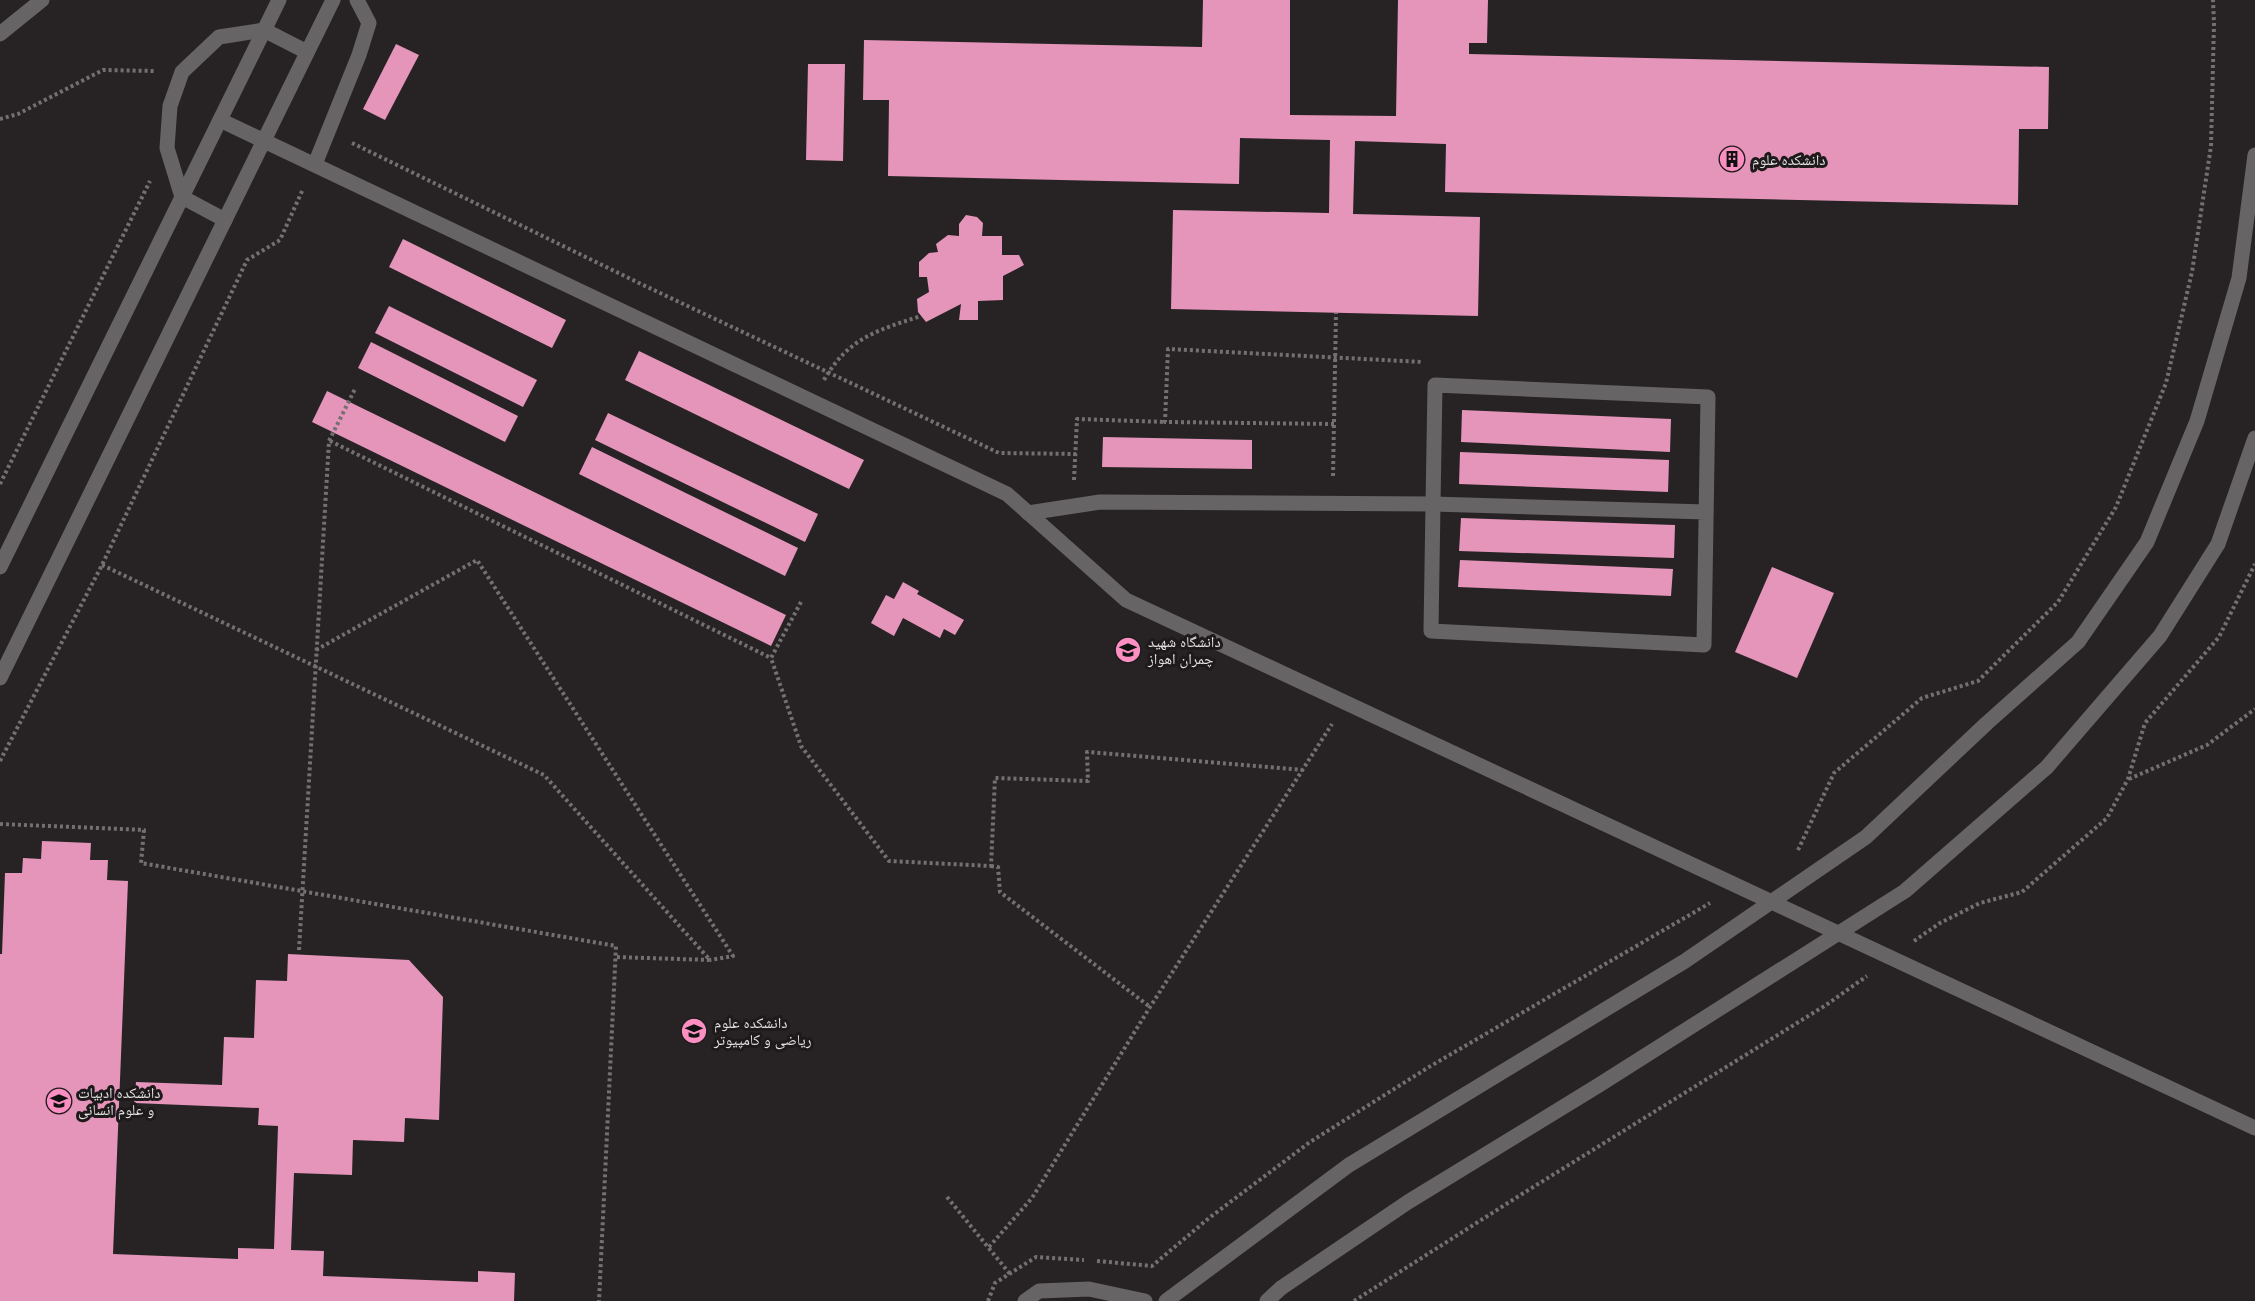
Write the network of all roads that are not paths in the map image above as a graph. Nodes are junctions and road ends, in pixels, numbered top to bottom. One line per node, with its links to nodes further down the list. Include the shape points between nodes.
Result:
1 (42, 0): 6 (lane)
2 (279, 0): 5 (lane)
3 (333, 0): 7 (lane)
4 (357, 0): 11 (lane, via 369,23)
5 (264, 30): 7 (lane); 8 (lane); 12 (lane, via 219,37 182,72 170,106 167,148)
6 (0, 34)
7 (307, 52): 9 (lane)
8 (220, 120): 9 (lane); 12 (lane)
9 (264, 140): 11 (lane); 13 (lane)
10 (2255, 155): 20 (lane, via 2239,278 2197,421 2147,542 2078,642 1866,837)
11 (315, 165): 17 (lane, via 1007,494)
12 (182, 197): 13 (lane); 18 (lane)
13 (225, 220): 19 (lane)
14 (2255, 438): 21 (lane, via 2218,544 2160,636 2047,767 1905,891)
15 (1433, 504): 16 (lane); 16 (lane, via 1435,385 1708,397); 16 (lane, via 1431,631 1704,645); 17 (lane, via 1100,502)
16 (1706, 512)
17 (1028, 513): 20 (lane, via 1126,600)
18 (0, 567)
19 (0, 678)
20 (1771, 902): 21 (lane); 25 (lane, via 1685,961 1349,1165)
21 (1838, 933): 22 (lane); 26 (lane, via 1408,1202)
22 (2255, 1128)
23 (1028, 1299): 24 (lane, via 1039,1291 1089,1289)
24 (1144, 1301)
25 (1166, 1301)
26 (1267, 1301)

